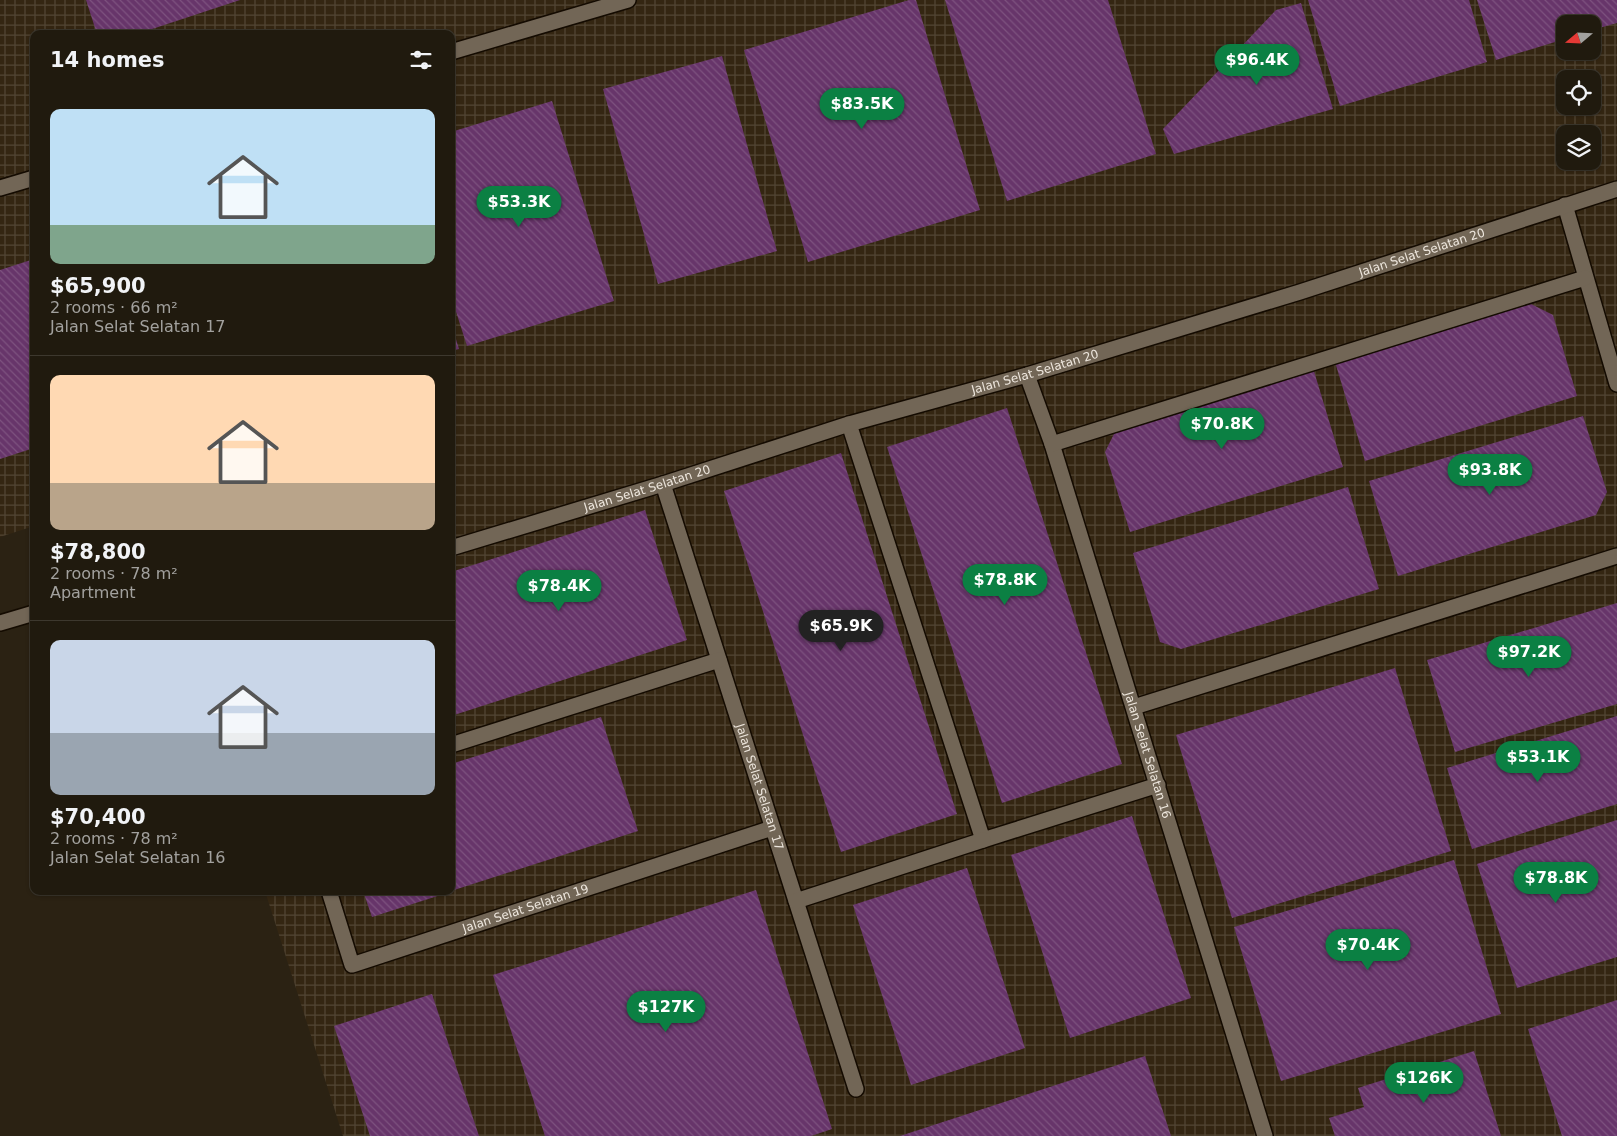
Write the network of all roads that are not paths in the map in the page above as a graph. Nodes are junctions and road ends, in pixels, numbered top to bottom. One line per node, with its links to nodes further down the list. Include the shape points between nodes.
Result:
1 (628, 0): 2 (street)
2 (455, 51)
3 (30, 179): 4 (street)
4 (0, 188)
5 (1617, 189): 6 (street, Jalan Selat Selatan 20)
6 (1565, 205): 7 (street); 8 (street, Jalan Selat Selatan 20, via 1300,292)
7 (1585, 278): 9 (street); 11 (street)
8 (1027, 374): 10 (street, Jalan Selat Selatan 20); 11 (street, Jalan Selat Selatan 16)
9 (1617, 384)
10 (849, 424): 12 (street, Jalan Selat Selatan 20); 22 (street)
11 (1052, 444): 18 (street, Jalan Selat Selatan 16)
12 (663, 484): 13 (street, Jalan Selat Selatan 20); 17 (street, Jalan Selat Selatan 17)
13 (455, 547)
14 (1617, 556): 18 (street)
15 (30, 615): 16 (street)
16 (0, 623)
17 (719, 660): 19 (street); 21 (street, Jalan Selat Selatan 17)
18 (1134, 707): 20 (street, Jalan Selat Selatan 16)
19 (455, 744)
20 (1158, 785): 22 (street); 26 (street, Jalan Selat Selatan 16)
21 (772, 828): 23 (street, Jalan Selat Selatan 19, via 352,965); 24 (street, Jalan Selat Selatan 17)
22 (983, 840): 24 (street)
23 (330, 895)
24 (796, 901): 25 (street, Jalan Selat Selatan 17)
25 (856, 1089)
26 (1265, 1136)

